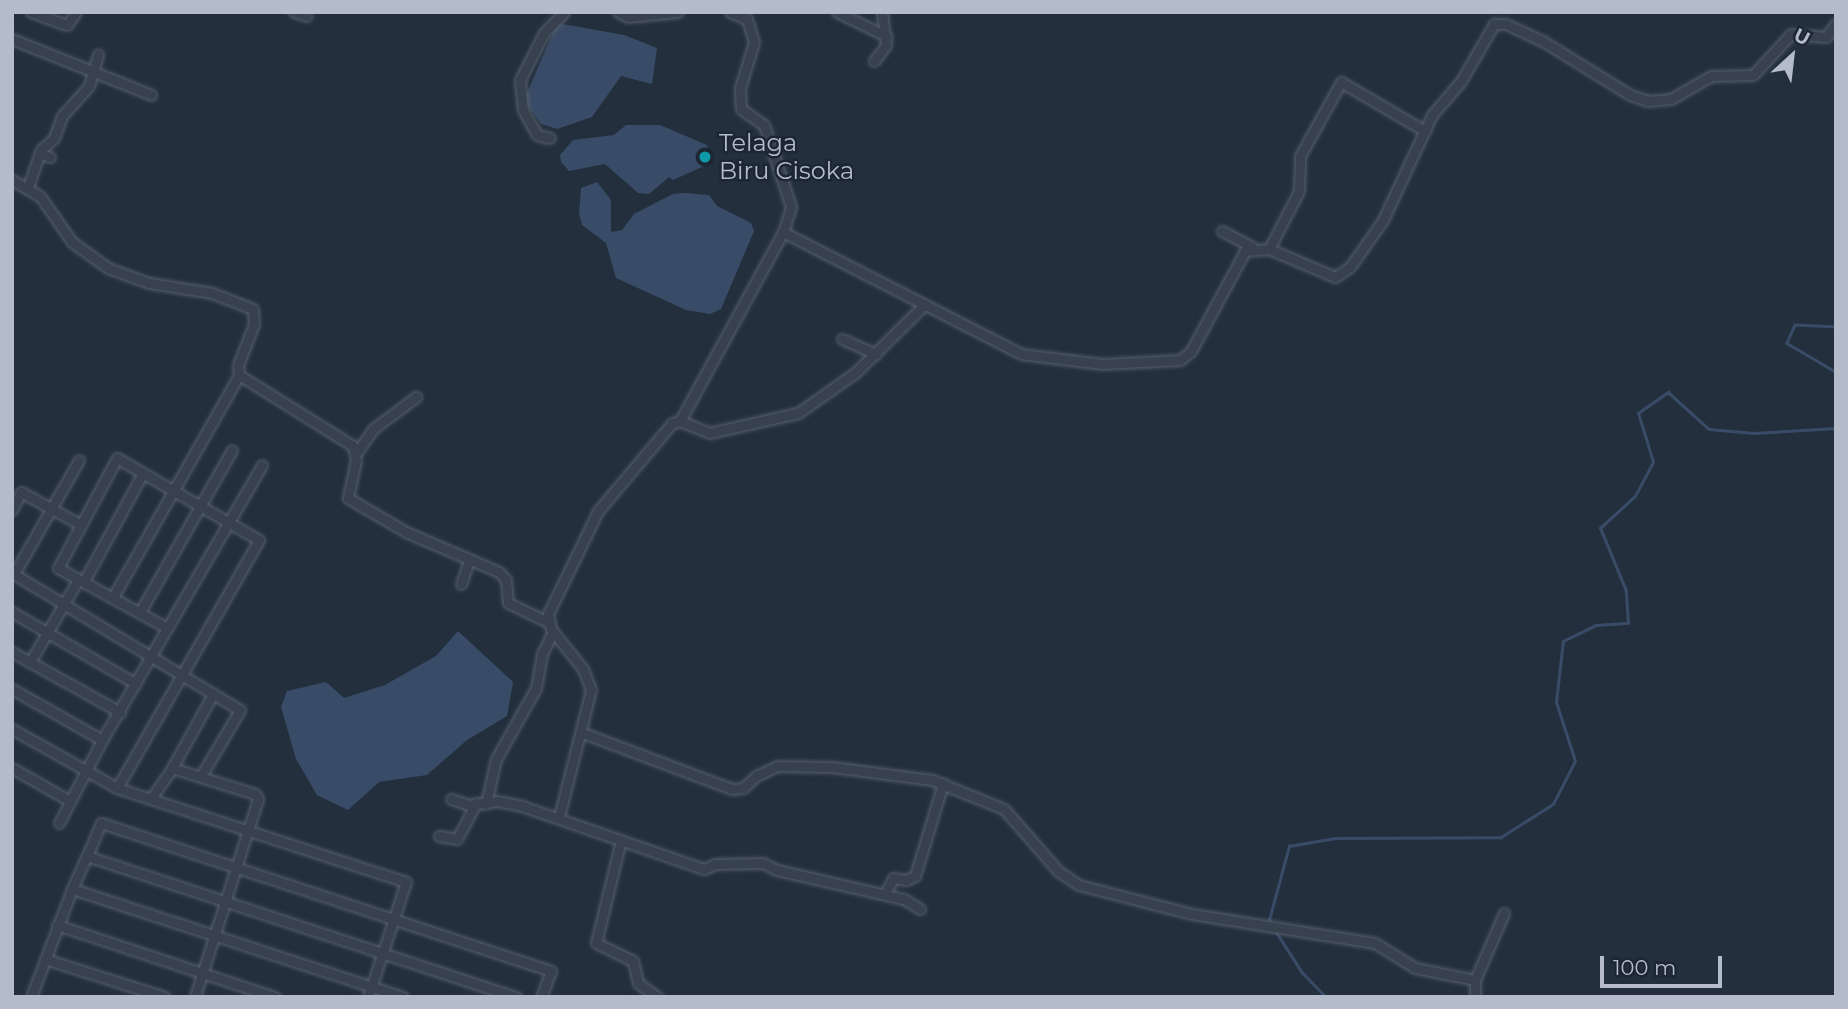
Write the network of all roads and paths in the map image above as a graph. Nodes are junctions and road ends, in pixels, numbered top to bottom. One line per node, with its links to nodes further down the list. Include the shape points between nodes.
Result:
1 (31, 12): 2 (street, via 67,25)
2 (76, 12)
3 (295, 12): 10 (street)
4 (564, 12): 20 (street, via 544,33 520,80 523,110 537,135)
5 (618, 12): 6 (street, via 628,17)
6 (678, 12)
7 (730, 12): 11 (street)
8 (837, 12): 13 (street)
9 (882, 12): 13 (street)
10 (306, 16)
11 (749, 16): 26 (street, via 754,42 740,88 741,109 764,125 789,192 791,207)
12 (1836, 23): 19 (street, via 1826,37 1791,34 1753,75 1711,76 1681,95 1660,101 1638,99 1541,40 1506,24 1494,24)
13 (886, 36): 16 (street, via 886,46)
14 (12, 39): 17 (street)
15 (98, 54): 17 (street)
16 (874, 61)
17 (92, 73): 18 (street); 21 (street, via 84,95 71,104 54,138)
18 (151, 95)
19 (1425, 131): 28 (street, via 1371,241 1343,274 1328,276); 28 (street, via 1341,82 1300,156 1299,191)
20 (550, 138)
21 (39, 148): 22 (street); 24 (street)
22 (50, 158)
23 (12, 180): 24 (street)
24 (28, 187): 32 (street, via 40,196 72,242 108,268 149,283 212,293 253,309 254,324 238,365)
25 (1222, 231): 27 (street)
26 (783, 232): 29 (street); 34 (street)
27 (1252, 247): 28 (street); 29 (street, via 1237,260 1191,351 1180,360 1102,364 1021,354)
28 (1269, 249)
29 (925, 304): 31 (street)
30 (842, 339): 31 (street)
31 (876, 354): 34 (street, via 823,399 798,413 709,433)
32 (239, 375): 36 (street); 40 (street)
33 (416, 397): 36 (street, via 373,429)
34 (680, 421): 54 (street, via 663,432 598,511 565,571)
35 (232, 450): 41 (street)
36 (357, 452): 46 (street, via 348,498)
37 (79, 460): 42 (street)
38 (261, 465): 44 (street)
39 (144, 473): 40 (street); 45 (street, via 117,458); 48 (street)
40 (172, 489): 41 (street); 50 (street)
41 (201, 506): 44 (street); 53 (street)
42 (51, 509): 43 (street, via 21,492); 45 (street); 47 (street)
43 (12, 510)
44 (228, 521): 55 (street); 61 (street, via 259,540)
45 (81, 525): 48 (street, via 58,568)
46 (469, 561): 49 (street); 54 (street, via 502,574 508,603)
47 (13, 574): 51 (street)
48 (81, 580): 50 (street); 51 (street)
49 (461, 584)
50 (113, 597): 53 (street)
51 (65, 605): 57 (street); 59 (street)
52 (12, 612): 57 (street)
53 (140, 612): 55 (street)
54 (548, 622): 56 (street)
55 (167, 628): 59 (street)
56 (553, 631): 67 (street, via 579,663 590,686); 78 (street, via 542,654 536,688 496,759)
57 (48, 633): 60 (street); 62 (street)
58 (12, 652): 60 (street)
59 (152, 656): 61 (street); 62 (street)
60 (30, 662): 65 (street)
61 (183, 677): 64 (street); 74 (street)
62 (136, 684): 65 (street)
63 (12, 689): 68 (street)
64 (214, 694): 70 (street); 72 (street, via 240,710)
65 (120, 712): 68 (street)
66 (12, 729): 71 (street)
67 (583, 733): 73 (street, via 732,789 743,788 777,766 899,773); 79 (street)
68 (102, 740): 71 (street)
69 (12, 768): 77 (street)
70 (172, 768): 72 (street); 75 (street)
71 (86, 770): 74 (street); 77 (street)
72 (201, 776): 81 (street, via 255,794 259,807)
73 (943, 783): 87 (street, via 915,876 893,878); 97 (street, via 1004,809 1059,871 1079,885 1247,924 1375,943 1415,968)
74 (117, 788): 75 (street)
75 (152, 797): 81 (street)
76 (451, 799): 78 (street)
77 (70, 801): 80 (street)
78 (481, 803): 79 (street, via 522,806); 82 (street, via 457,839)
79 (559, 817): 83 (street)
80 (59, 823)
81 (249, 832): 85 (street); 91 (street, via 407,882)
82 (439, 836)
83 (621, 840): 87 (street, via 704,869 715,864 763,863); 107 (street, via 596,943 633,961 638,983)
84 (87, 856): 85 (street, via 101,823); 86 (street); 88 (street)
85 (239, 867): 88 (street); 91 (street)
86 (72, 889): 92 (street); 93 (street)
87 (885, 894): 89 (street)
88 (227, 903): 93 (street); 94 (street)
89 (920, 909)
90 (1504, 913): 97 (street)
91 (394, 918): 94 (street); 106 (street, via 551,971)
92 (57, 925): 95 (street); 96 (street)
93 (214, 937): 96 (street); 98 (street)
94 (382, 954): 98 (street); 105 (street)
95 (45, 959): 99 (street); 100 (street)
96 (203, 973): 101 (street); 102 (street)
97 (1475, 981): 108 (street)
98 (371, 986): 103 (street); 104 (street)
99 (35, 996)
100 (165, 997)
101 (195, 997)
102 (275, 997)
103 (368, 997)
104 (403, 997)
105 (516, 997)
106 (541, 997)
107 (657, 997)
108 (1475, 997)

